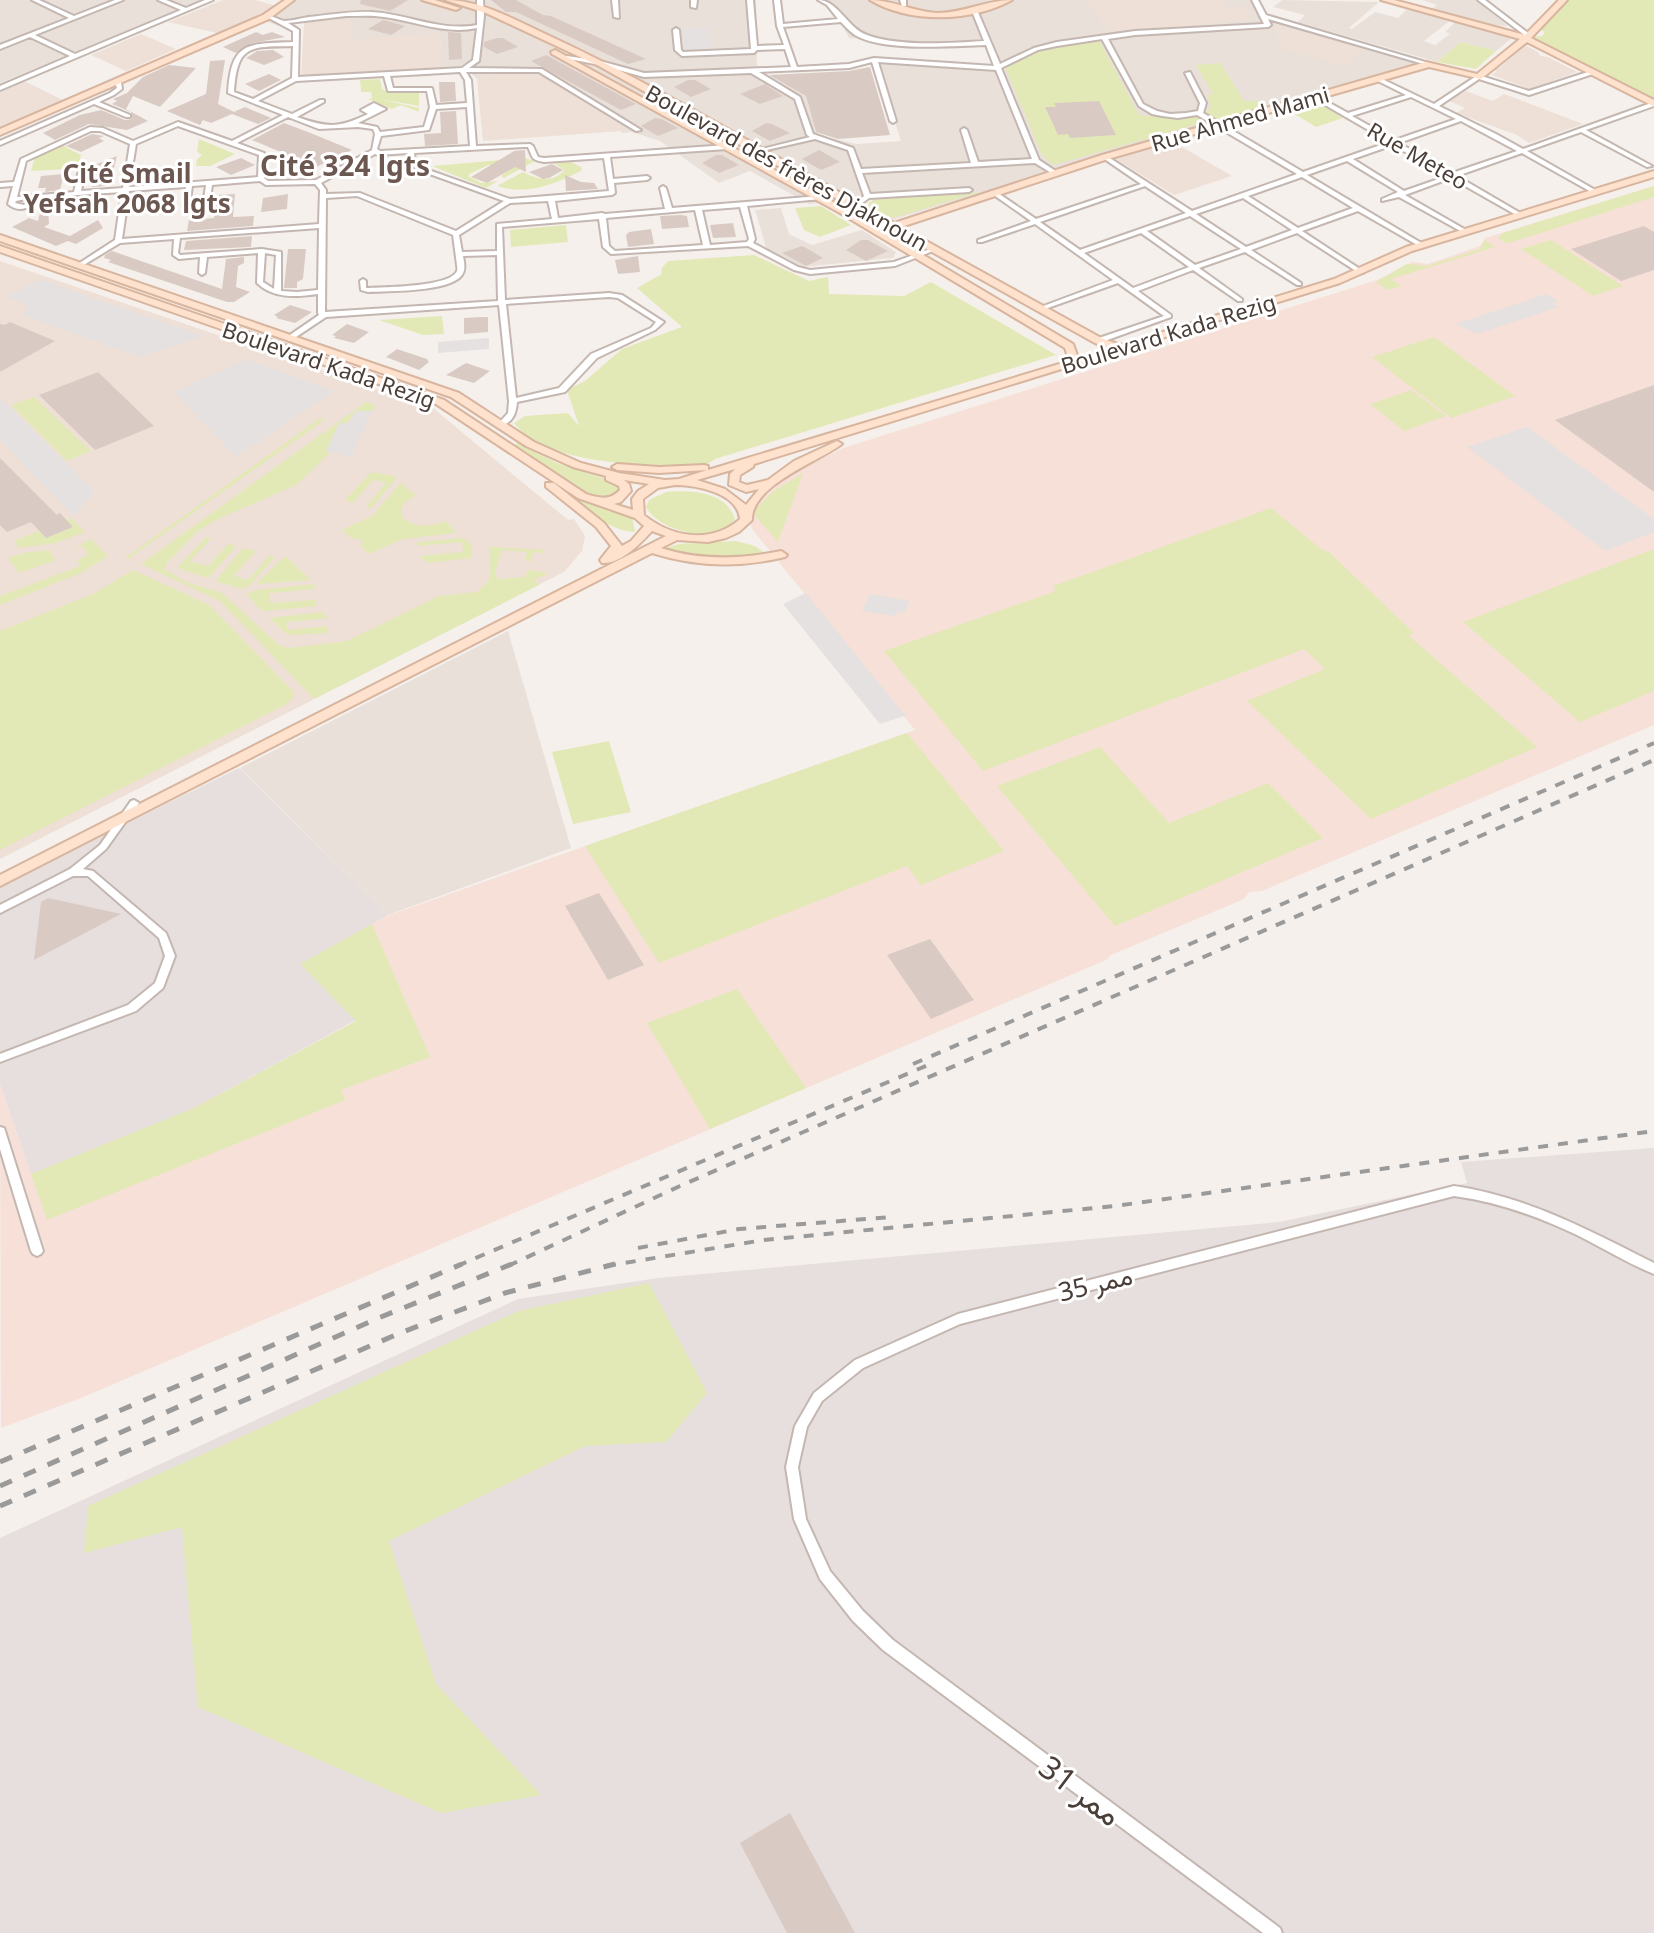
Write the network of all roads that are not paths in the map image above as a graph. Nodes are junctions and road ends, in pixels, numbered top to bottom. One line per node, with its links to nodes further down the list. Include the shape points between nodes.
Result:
1 (35, 0): 24 (street)
2 (120, 0): 24 (street)
3 (161, 0): 18 (street)
4 (210, 0): 18 (street)
5 (290, 0): 21 (main road)
6 (426, 0): 19 (main road)
7 (449, 0): 19 (main road, Boulevard des frères Djaknoun)
8 (615, 0): 22 (street)
9 (750, 0): 36 (street)
10 (777, 0): 27 (street)
11 (821, 0): 25 (street)
12 (874, 0): 20 (main road, via 914,15)
13 (1008, 0): 20 (main road)
14 (1255, 0): 23 (street)
15 (1385, 0): 31 (main road)
16 (1481, 0): 31 (street)
17 (1563, 0): 31 (main road)
18 (186, 10): 37 (street)
19 (480, 12): 26 (street, via 446,30 359,14); 38 (main road, Boulevard des frères Djaknoun); 40 (main road, Boulevard des frères Djaknoun); 44 (street, via 476,61)
20 (975, 13): 32 (street)
21 (269, 16): 26 (street); 52 (main road)
22 (617, 17)
23 (1266, 17): 30 (street, via 1268,25); 41 (street)
24 (73, 18): 29 (street)
25 (842, 20): 27 (street); 32 (street, via 856,33 873,38)
26 (285, 22): 33 (street, via 296,30)
27 (780, 26): 35 (street)
28 (676, 30): 36 (street, via 682,54)
29 (30, 35): 34 (street); 37 (street)
30 (1104, 37): 42 (street, via 1036,49); 64 (street, via 1148,111)
31 (1527, 37): 46 (main road); 49 (main road)
32 (987, 43): 42 (street)
33 (295, 44): 50 (street); 58 (street, via 256,46 236,55 231,93)
34 (0, 47)
35 (788, 47): 36 (street); 43 (street)
36 (754, 50): 45 (street)
37 (74, 56): 53 (street)
38 (567, 58): 40 (street); 83 (main road, Boulevard des frères Djaknoun)
39 (874, 60): 42 (street); 43 (street); 69 (street)
40 (600, 63): 45 (street, via 656,76); 85 (main road, Boulevard des frères Djaknoun)
41 (1429, 64): 49 (main road); 51 (main road, Rue Ahmed Mami)
42 (997, 68): 91 (street)
43 (795, 69): 45 (street)
44 (462, 70): 47 (street); 60 (street); 72 (street, via 540,70)
45 (755, 71): 77 (street, via 798,98)
46 (1594, 72): 49 (street, via 1529,93); 59 (main road)
47 (386, 73): 50 (street); 62 (street, via 390,90 430,89)
48 (1188, 73): 64 (street, via 1203,103)
49 (1478, 77): 61 (street)
50 (295, 79): 58 (street)
51 (1378, 79): 54 (street); 55 (main road, Rue Ahmed Mami)
52 (118, 82): 57 (street, via 118,91); 75 (main road)
53 (0, 88)
54 (1412, 95): 61 (street); 65 (street)
55 (1315, 97): 65 (street, Rue Meteo); 70 (main road, Rue Ahmed Mami)
56 (322, 101): 67 (street)
57 (94, 102): 66 (street); 79 (street)
58 (253, 102): 67 (street)
59 (1654, 104): 74 (street)
60 (469, 105): 62 (street); 82 (street)
61 (1435, 106): 68 (street)
62 (433, 107): 76 (street, via 427,129)
63 (383, 109): 71 (street, via 387,111)
64 (1198, 113): 70 (street)
65 (1348, 115): 78 (street, Rue Meteo)
66 (128, 116)
67 (290, 116): 71 (street, via 319,127); 81 (street)
68 (1461, 119): 78 (street); 86 (street)
69 (893, 121)
70 (1215, 124): 89 (main road, Rue Ahmed Mami); 97 (street)
71 (349, 125): 76 (street, via 370,126)
72 (638, 130)
73 (964, 130): 92 (street)
74 (1581, 130): 86 (street); 94 (street)
75 (0, 132)
76 (378, 134): 84 (street)
77 (813, 138): 85 (street); 95 (street, via 848,147)
78 (1395, 142): 90 (street); 98 (street, Rue Meteo)
79 (0, 143)
80 (133, 143): 81 (street, via 178,124); 105 (street, via 101,129 84,130 26,157); 110 (street)
81 (233, 143): 100 (street, via 262,154)
82 (473, 147): 87 (street); 88 (street, via 530,146 536,159 544,160)
83 (727, 147): 88 (street); 119 (main road, Boulevard des frères Djaknoun)
84 (375, 151): 87 (street); 103 (street)
85 (760, 151): 124 (main road, Boulevard des frères Djaknoun)
86 (1522, 151): 98 (street); 113 (street)
87 (411, 152): 122 (street, via 418,168)
88 (607, 155): 101 (street)
89 (1105, 157): 96 (main road, Rue Ahmed Mami); 106 (street)
90 (1348, 159): 97 (street); 115 (street)
91 (1036, 161): 92 (street); 96 (street)
92 (975, 164): 95 (street)
93 (83, 166): 114 (street)
94 (1652, 170): 113 (main road, Boulevard Kada Rezig)
95 (858, 171): 118 (street)
96 (1055, 173): 112 (main road, Rue Ahmed Mami)
97 (1301, 175): 116 (street); 126 (street)
98 (1455, 175): 115 (street); 131 (street, Rue Meteo)
99 (647, 178): 101 (street)
100 (261, 179): 103 (street, via 271,184); 104 (street)
101 (611, 181): 120 (street, via 608,194)
102 (1654, 181): 183 (main road, Boulevard Kada Rezig, via 1406,259 1348,285 841,443)
103 (317, 182): 117 (street)
104 (209, 183): 108 (street); 108 (street, via 206,207 195,212 186,208)
105 (18, 184): 107 (street); 114 (street, via 22,197)
106 (1146, 184): 129 (street); 133 (street)
107 (0, 185)
108 (189, 185): 110 (street)
109 (663, 188): 127 (street)
110 (125, 190): 114 (street); 142 (street)
111 (969, 190): 118 (street)
112 (993, 192): 133 (street); 135 (main road, Rue Ahmed Mami)
113 (1595, 192): 131 (main road, Boulevard Kada Rezig)
114 (77, 193)
115 (1402, 194): 121 (street); 138 (street)
116 (1243, 195): 129 (street); 136 (street)
117 (323, 196): 134 (street); 139 (street, via 362,195)
118 (867, 196): 124 (street)
119 (819, 198): 123 (street); 128 (main road, Boulevard des frères Djaknoun)
120 (551, 199): 122 (street); 132 (street)
121 (1384, 200)
122 (509, 201): 139 (street)
123 (743, 205): 125 (street); 144 (street)
124 (857, 205): 128 (main road); 135 (main road, Boulevard des frères Djaknoun)
125 (698, 208): 127 (street); 146 (street)
126 (1359, 208): 136 (street); 145 (street)
127 (669, 210): 130 (street)
128 (843, 211): 155 (main road, Boulevard des frères Djaknoun)
129 (1191, 214): 137 (street); 149 (street)
130 (602, 215): 132 (street); 146 (street, via 606,247 613,253)
131 (1520, 215): 138 (main road, Boulevard Kada Rezig)
132 (555, 219): 152 (street, via 499,225)
133 (1036, 222): 143 (street); 151 (street)
134 (323, 226): 141 (street); 165 (street)
135 (894, 226): 148 (main road, Boulevard des frères Djaknoun)
136 (1297, 230): 149 (street); 158 (street)
137 (1142, 231): 151 (street); 157 (street)
138 (1464, 231): 145 (main road, Boulevard Kada Rezig)
139 (456, 234): 153 (street)
140 (0, 238): 156 (main road, Boulevard Kada Rezig)
141 (177, 238): 142 (street); 154 (street, via 178,256)
142 (118, 241): 156 (street)
143 (980, 241)
144 (749, 244): 146 (street); 155 (street, via 810,272 895,264)
145 (1421, 245): 158 (main road, Boulevard Kada Rezig)
146 (707, 247)
147 (0, 249): 178 (main road, Boulevard Kada Rezig, via 428,397)
148 (935, 249): 155 (street); 170 (main road, Boulevard des frères Djaknoun)
149 (1246, 249): 157 (street); 162 (street)
150 (262, 251): 154 (street); 166 (street, via 260,283); 166 (street, via 279,251)
151 (1081, 252): 160 (street)
152 (500, 253): 153 (street); 168 (street)
153 (462, 254): 163 (street, via 458,276)
154 (204, 255): 159 (street)
155 (920, 256): 175 (main road, Boulevard des frères Djaknoun, via 1069,346)
156 (80, 265): 172 (main road, Boulevard Kada Rezig)
157 (1194, 268): 164 (street); 167 (street)
158 (1361, 272): 174 (main road, Boulevard Kada Rezig)
159 (202, 273)
160 (1119, 280): 164 (street); 170 (street)
161 (363, 281): 163 (street, via 368,290)
162 (1299, 284)
163 (441, 285): 169 (street)
164 (1133, 290): 173 (street, via 1169,316)
165 (322, 292): 166 (street); 171 (street)
166 (277, 293)
167 (1240, 300)
168 (502, 304): 169 (street); 176 (street); 176 (street, via 609,295 631,302 660,322 594,356 562,390)
169 (444, 307): 171 (street)
170 (1040, 309): 173 (main road, Boulevard des frères Djaknoun)
171 (324, 315): 172 (street)
172 (290, 339): 177 (main road, Boulevard Kada Rezig, via 455,395)
173 (1099, 341): 174 (main road, Boulevard des frères Djaknoun)
174 (1119, 347): 175 (main road, Boulevard Kada Rezig)
175 (1070, 363): 180 (main road, Boulevard Kada Rezig)
176 (513, 401): 177 (street, via 512,414)
177 (502, 424): 179 (main road, Boulevard Kada Rezig)
178 (504, 446): 185 (main road, Boulevard Kada Rezig); 192 (main road, via 610,535 617,546)
179 (543, 450): 181 (main road, via 639,469); 182 (main road)
180 (760, 460): 181 (main road, Boulevard Kada Rezig); 183 (main road, via 735,474 733,483 746,489)
181 (740, 464): 184 (main road, Boulevard Kada Rezig)
182 (594, 471): 184 (main road); 185 (main road, via 626,487 617,500)
183 (777, 478): 186 (main road, Boulevard Kada Rezig)
184 (672, 482): 186 (main road, via 725,492); 187 (main road, Boulevard Kada Rezig, via 641,493 635,505)
185 (598, 502): 187 (main road, Boulevard Kada Rezig)
186 (746, 513): 189 (main road, Boulevard Kada Rezig, via 746,520 732,532)
187 (639, 516): 188 (main road, Boulevard Kada Rezig)
188 (650, 526): 189 (main road, Boulevard Kada Rezig); 192 (main road)
189 (676, 536): 190 (main road)
190 (650, 548): 191 (main road, via 724,563); 193 (main road)
191 (781, 555)
192 (611, 557): 193 (main road)
193 (489, 628): 194 (main road); 195 (main road)
194 (134, 803): 195 (street); 196 (main road)
195 (124, 817): 197 (street, via 103,847); 198 (main road)
196 (0, 871)
197 (72, 872): 199 (street); 200 (street, via 90,873 163,936 170,956 167,970 159,985 132,1008)
198 (0, 881)
199 (0, 909)
200 (0, 1058)
201 (0, 1131): 202 (street)
202 (37, 1251)
203 (1654, 1269): 204 (street, ممر 35, via 1545,1216 1485,1194 1454,1191 958,1319 859,1364 818,1397 801,1426 792,1467 800,1519 825,1575)
204 (888, 1645): 205 (street, ممر 31)
205 (1275, 1933)

